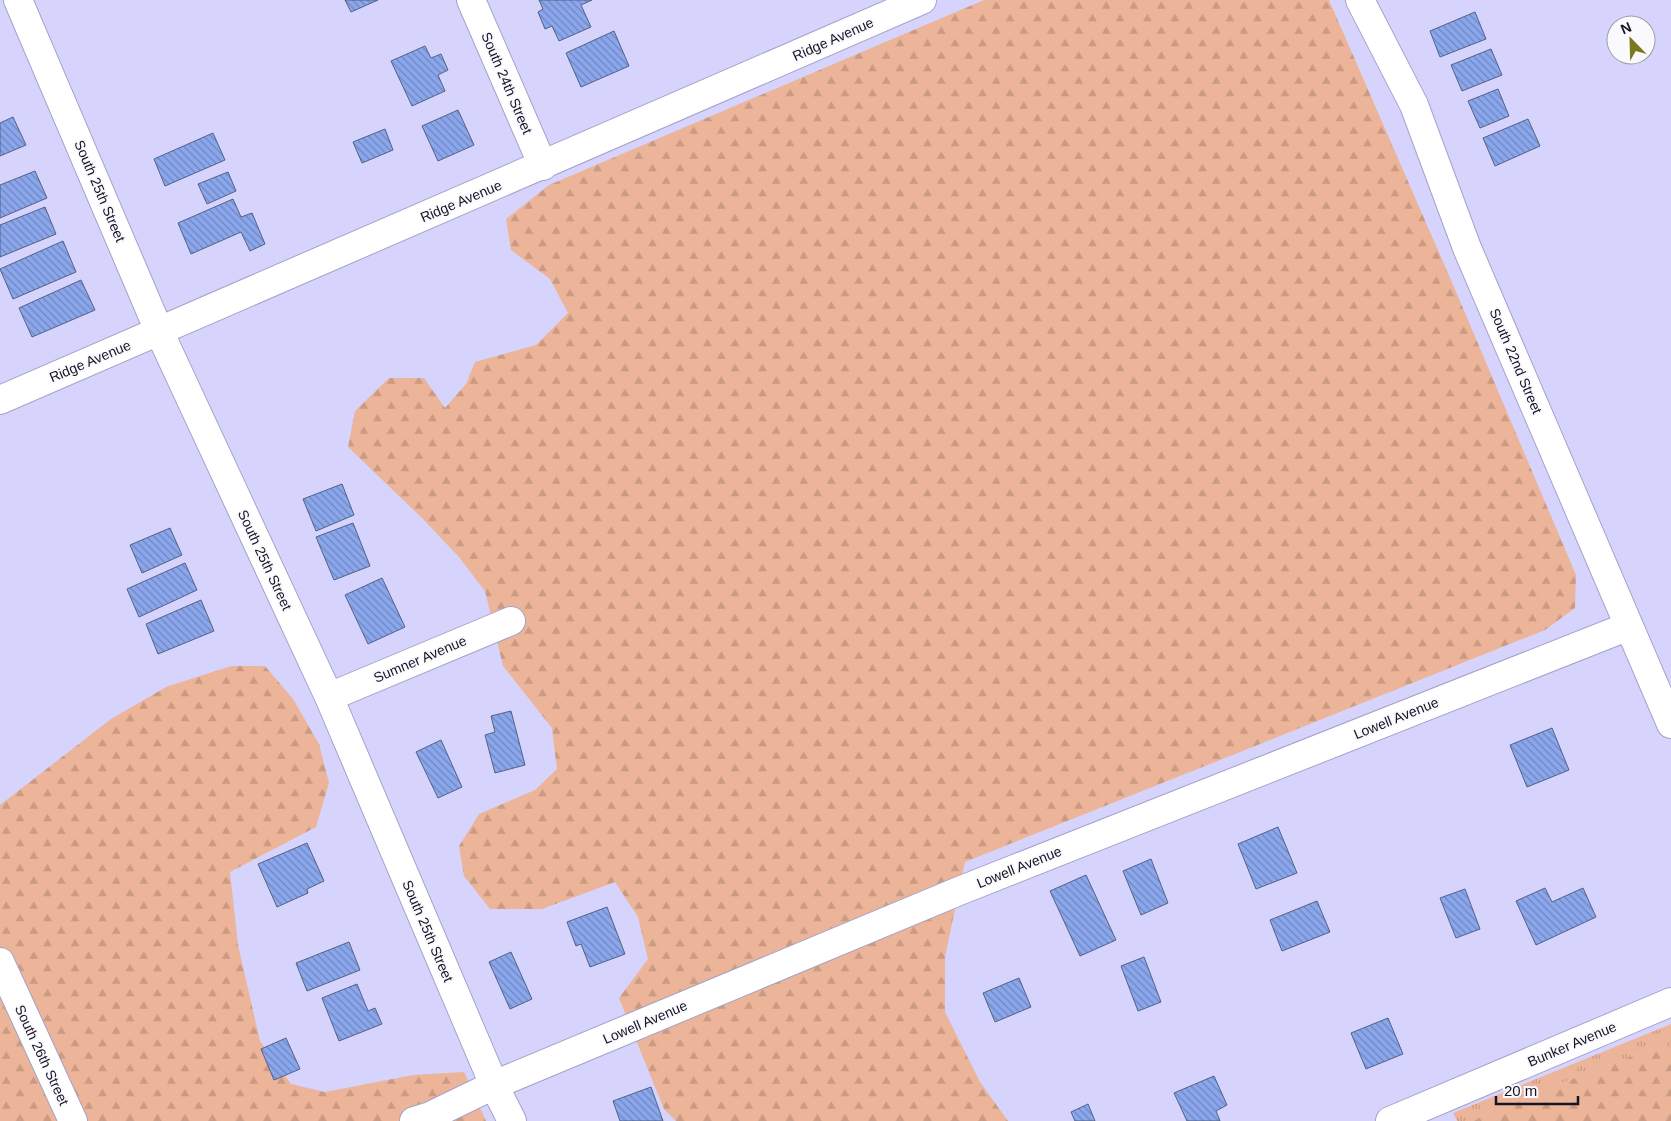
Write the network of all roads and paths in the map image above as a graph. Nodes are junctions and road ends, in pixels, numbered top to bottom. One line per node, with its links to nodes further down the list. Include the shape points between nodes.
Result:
1 (18, 0): 6 (street, South 25th Street)
2 (471, 0): 5 (street, South 24th Street)
3 (1360, 0): 9 (street, South 22nd Street, via 1414,105 1467,248)
4 (920, 1): 5 (street, Ridge Avenue)
5 (543, 166): 6 (street, Ridge Avenue)
6 (160, 331): 7 (street, Ridge Avenue); 10 (street, South 25th Street)
7 (0, 400)
8 (511, 621): 10 (street, Sumner Avenue)
9 (1630, 626): 11 (street, South 22nd Street); 14 (street, Lowell Avenue, via 959,891)
10 (329, 697): 14 (street, South 25th Street)
11 (1671, 724)
12 (0, 962): 15 (street, South 26th Street)
13 (1671, 1002): 18 (street, Bunker Avenue)
14 (494, 1085): 16 (street, Lowell Avenue); 17 (street, South 25th Street)
15 (72, 1121)
16 (414, 1121)
17 (512, 1121)
18 (1390, 1121)

